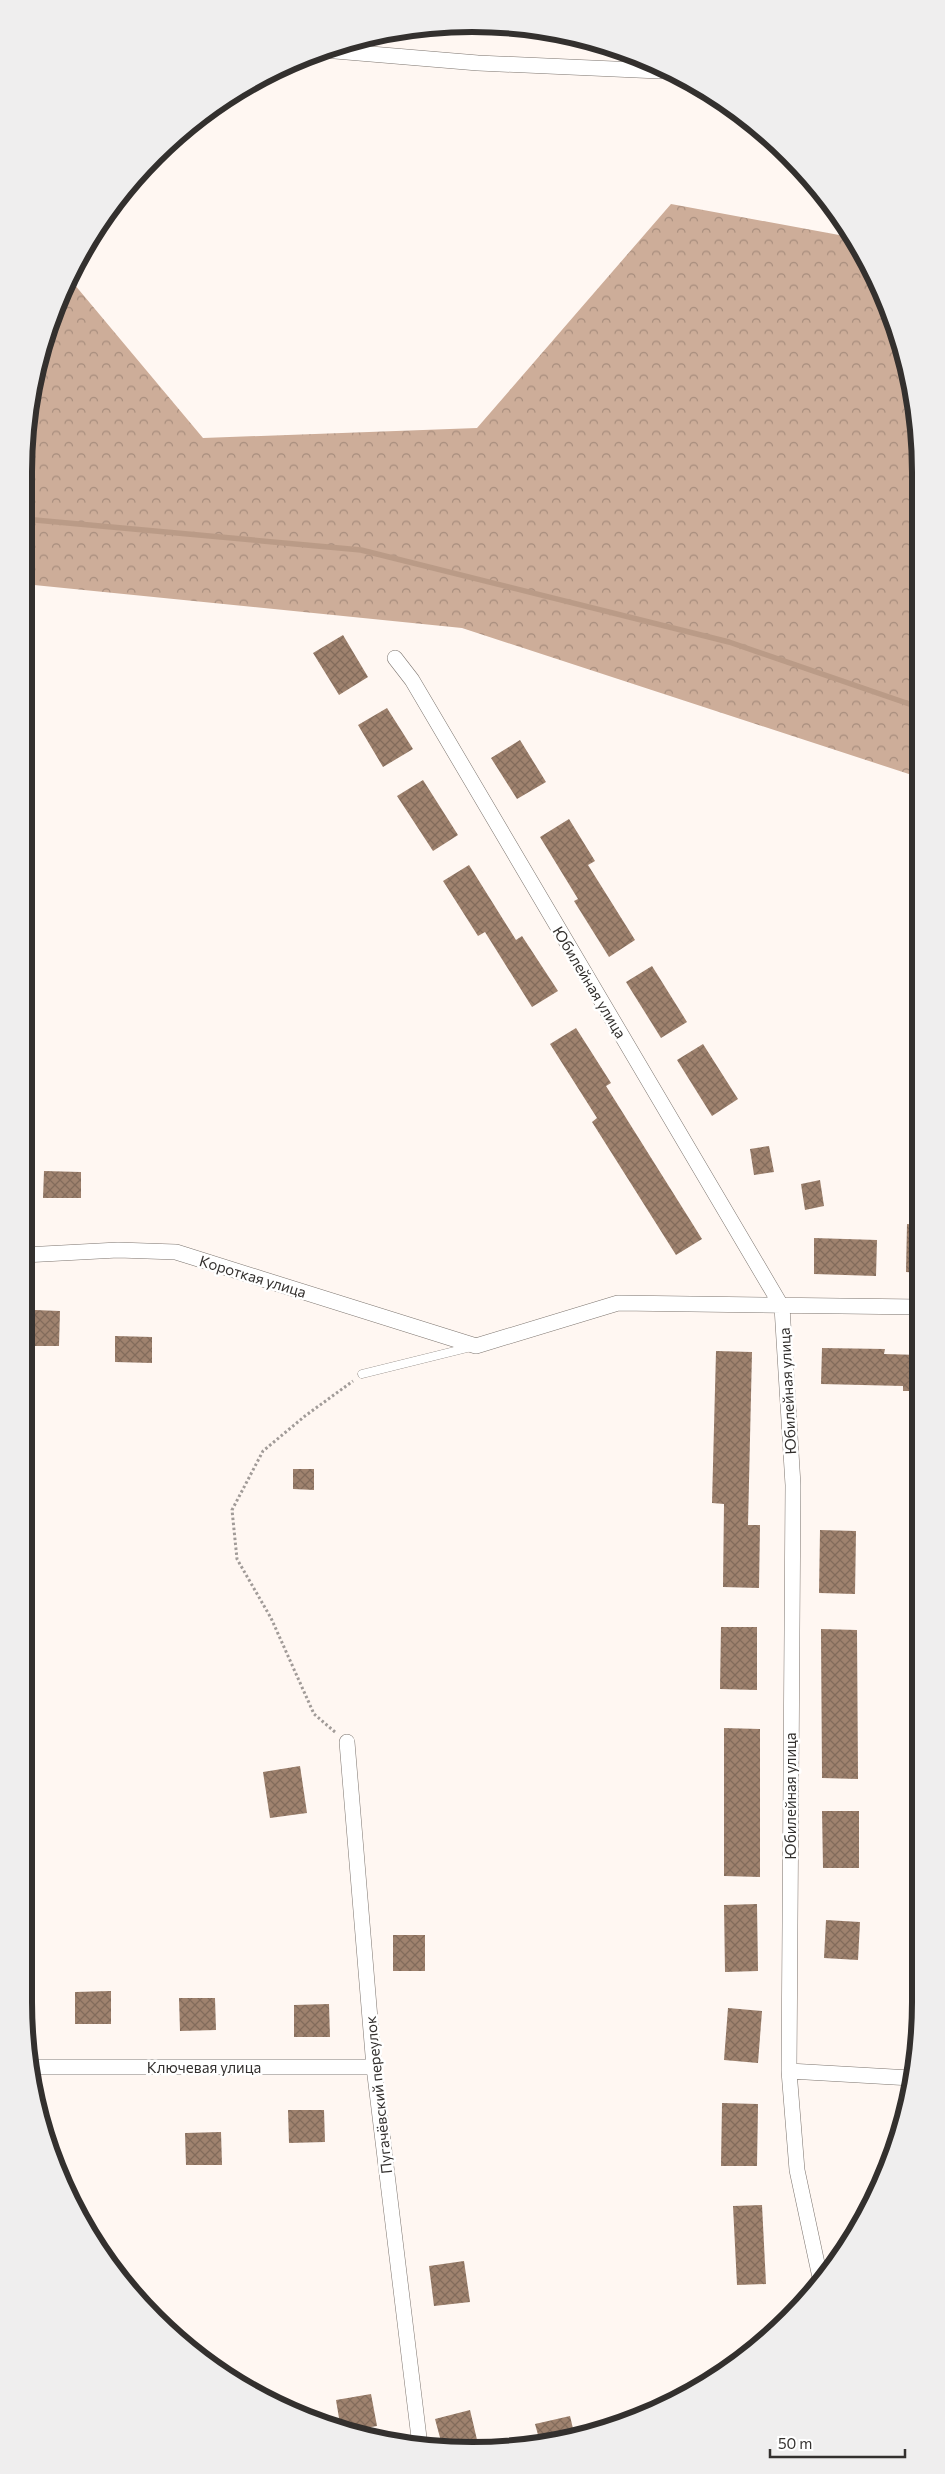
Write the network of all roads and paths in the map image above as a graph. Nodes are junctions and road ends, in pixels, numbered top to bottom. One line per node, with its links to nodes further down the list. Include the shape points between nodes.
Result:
1 (344, 52): 2 (street)
2 (651, 71)
3 (395, 658): 5 (street, Юбилейная улица, via 412,680)
4 (32, 1255): 7 (street, Короткая улица, via 118,1250 176,1252)
5 (782, 1307): 6 (street, Юбилейная улица); 7 (street, Юбилейная улица, via 618,1303); 12 (street, Юбилейная улица, via 793,1485)
6 (912, 1307)
7 (476, 1346): 8 (lane)
8 (362, 1374): 9 (path, via 263,1451 232,1510 237,1559 271,1618 314,1714)
9 (347, 1742): 11 (street, Пугачёвский переулок)
10 (37, 2067): 11 (street, Ключевая улица)
11 (374, 2067): 15 (street, Пугачёвский переулок)
12 (789, 2071): 13 (street); 14 (street, Юбилейная улица, via 796,2170)
13 (906, 2078)
14 (819, 2273)
15 (419, 2438)

